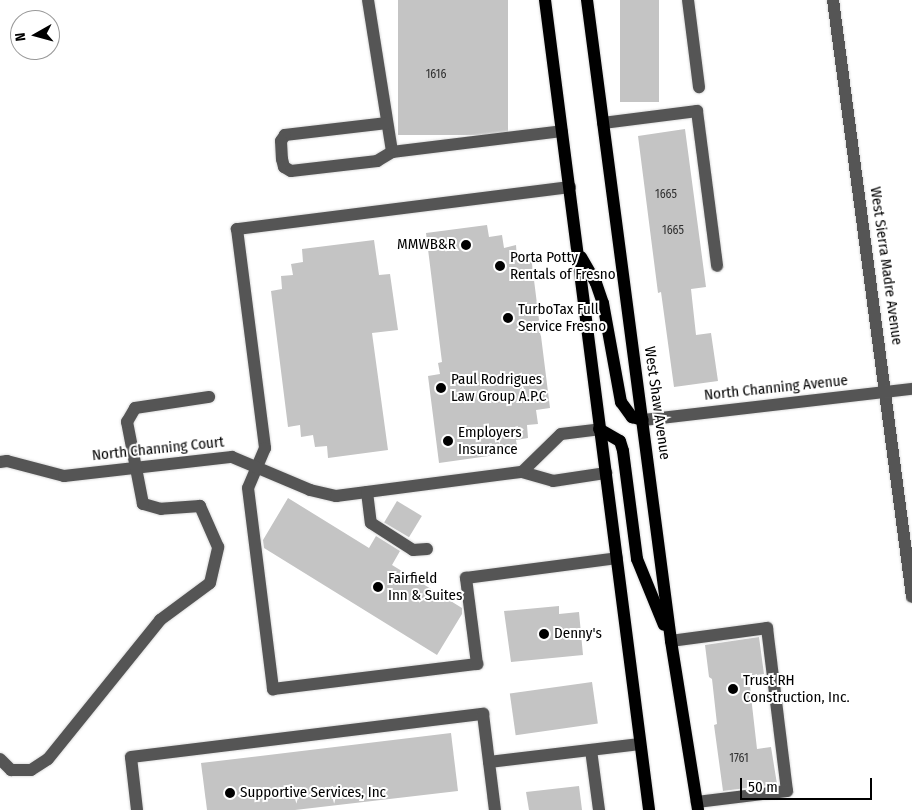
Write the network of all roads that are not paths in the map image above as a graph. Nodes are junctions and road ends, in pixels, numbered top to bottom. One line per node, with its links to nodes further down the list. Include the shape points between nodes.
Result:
1 (368, 0): 7 (street)
2 (545, 0): 9 (main road)
3 (587, 0): 8 (main road, West Shaw Avenue)
4 (688, 0): 6 (street)
5 (833, 0): 15 (street, West Sierra Madre Avenue)
6 (699, 87)
7 (388, 123): 10 (street); 10 (street, via 285,135 281,141 282,159 284,167 291,171 377,161)
8 (604, 123): 13 (street, via 697,111); 17 (main road, West Shaw Avenue)
9 (562, 131): 10 (street); 11 (main road)
10 (392, 152)
11 (570, 187): 12 (main road); 21 (street, via 237,229 265,448)
12 (578, 251): 17 (main road, via 603,303 621,402 632,417); 18 (main road)
13 (717, 266)
14 (912, 389): 15 (street, North Channing Avenue)
15 (886, 392): 17 (street, North Channing Avenue); 27 (street, West Sierra Madre Avenue)
16 (210, 397): 20 (street, via 136,408 127,422)
17 (643, 420): 28 (main road, West Shaw Avenue)
18 (599, 429): 22 (street, via 561,434); 23 (main road); 28 (main road, via 620,441 637,559)
19 (0, 462): 20 (street, North Channing Court, via 64,476)
20 (134, 467): 21 (street, North Channing Court, via 224,456); 31 (street, via 143,504 161,509 200,506 218,546 210,584 160,620 48,759 31,770 11,770)
21 (258, 467): 24 (street, North Channing Court, via 322,494 336,496); 26 (street, via 248,488 274,689 477,664 466,578)
22 (522, 472): 23 (street, North Channing Court, via 554,480); 24 (street, North Channing Court)
23 (606, 473): 26 (main road)
24 (367, 492): 25 (street, via 371,524 413,550)
25 (427, 549)
26 (617, 558): 29 (main road)
27 (912, 597)
28 (671, 641): 33 (main road, West Shaw Avenue); 33 (street, via 767,628 787,791)
29 (640, 744): 30 (street); 37 (main road)
30 (591, 750): 32 (street); 36 (street)
31 (0, 759)
32 (489, 762): 34 (street, via 483,714 131,757); 35 (street)
33 (698, 806)
34 (137, 810)
35 (495, 810)
36 (599, 810)
37 (649, 810)

